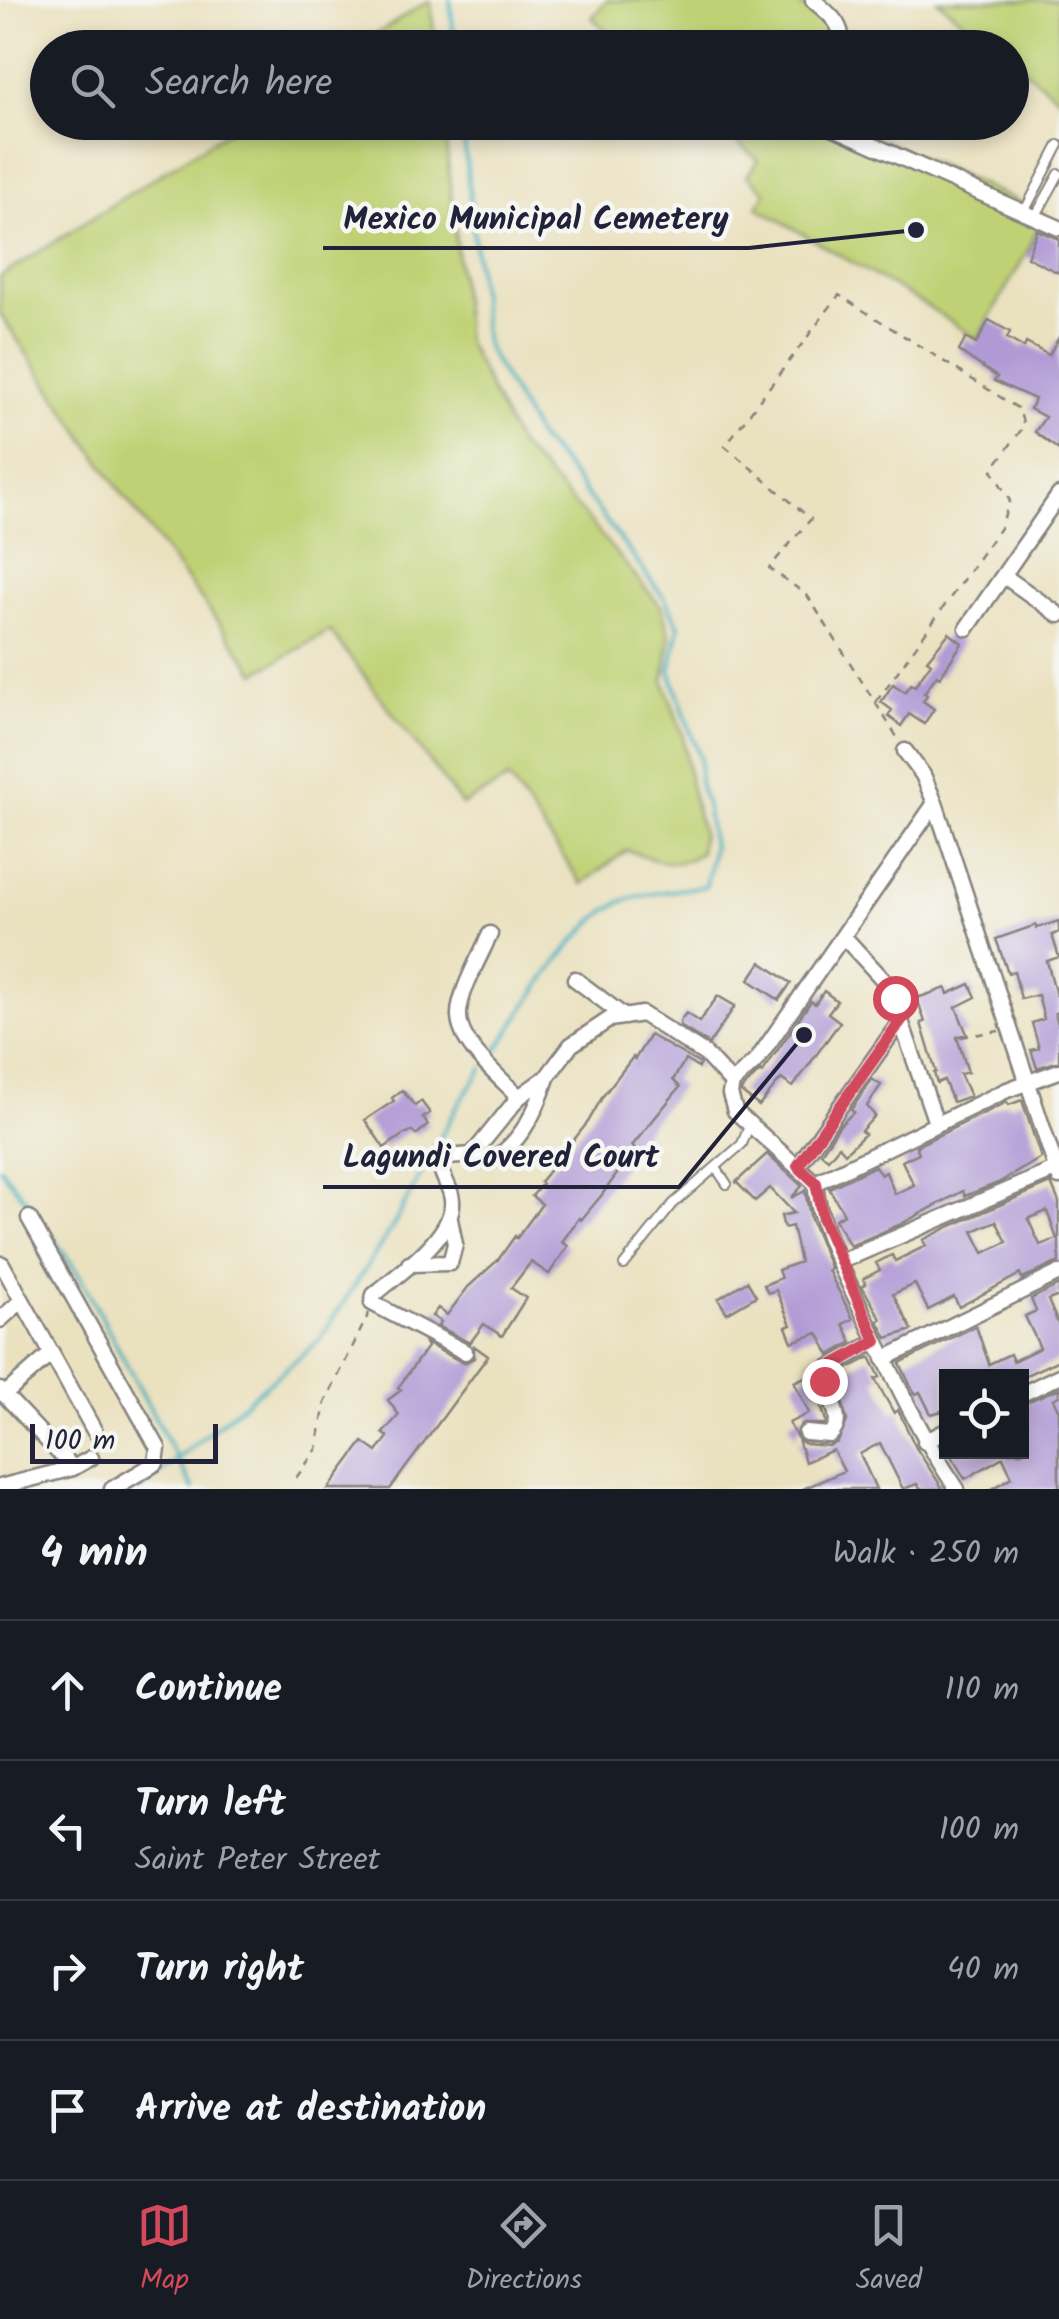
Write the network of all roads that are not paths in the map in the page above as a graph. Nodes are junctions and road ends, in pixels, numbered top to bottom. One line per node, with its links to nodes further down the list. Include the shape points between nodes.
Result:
1 (812, 0): 2 (street)
2 (841, 30)
3 (861, 140): 6 (street)
4 (1059, 145): 6 (lane)
5 (1059, 174): 6 (lane)
6 (1030, 214): 7 (street)
7 (1059, 228)
8 (1059, 496): 9 (street)
9 (1004, 576): 10 (street); 11 (street)
10 (1059, 615)
11 (967, 628)
12 (905, 751): 13 (street)
13 (934, 803): 15 (street); 21 (street)
14 (490, 934): 23 (street, via 459,1016 468,1045)
15 (844, 937): 18 (street, via 889,986); 22 (street, via 757,1060)
16 (575, 979): 17 (street)
17 (625, 1017): 20 (street, via 610,1019 571,1045); 22 (street, via 642,1014 684,1038)
18 (902, 1019): 24 (street); 27 (street)
19 (1059, 1071): 21 (street)
20 (547, 1078): 23 (street); 26 (street, via 539,1107 513,1142 489,1162)
21 (1026, 1083): 24 (street); 29 (street)
22 (732, 1084): 25 (street, via 735,1111)
23 (519, 1098): 26 (street)
24 (936, 1123): 30 (street)
25 (749, 1126): 27 (street); 28 (lane, via 742,1144)
26 (472, 1155): 33 (street, via 440,1163 452,1196)
27 (798, 1166): 30 (street)
28 (716, 1168): 31 (lane); 37 (lane, via 672,1204)
29 (1058, 1173): 34 (street)
30 (816, 1183): 34 (street)
31 (727, 1184)
32 (29, 1218): 56 (street, via 158,1448 156,1463)
33 (450, 1219): 36 (street); 36 (street, via 450,1263)
34 (839, 1262): 41 (street)
35 (2, 1264): 39 (street)
36 (409, 1264): 42 (street, via 372,1303)
37 (624, 1265)
38 (1059, 1273): 44 (street)
39 (22, 1300): 40 (street); 43 (street)
40 (0, 1320)
41 (876, 1341): 44 (street); 49 (street, via 824,1374 838,1428 830,1435)
42 (465, 1352)
43 (52, 1353): 47 (street); 48 (street)
44 (884, 1359): 51 (street)
45 (1059, 1376): 46 (street)
46 (1029, 1391)
47 (2, 1393): 53 (street)
48 (95, 1432)
49 (806, 1433)
50 (939, 1434): 51 (street)
51 (924, 1442): 57 (street)
52 (92, 1458): 53 (street)
53 (73, 1468): 55 (street)
54 (0, 1471): 55 (street)
55 (6, 1485)
56 (112, 1489)
57 (957, 1489)

